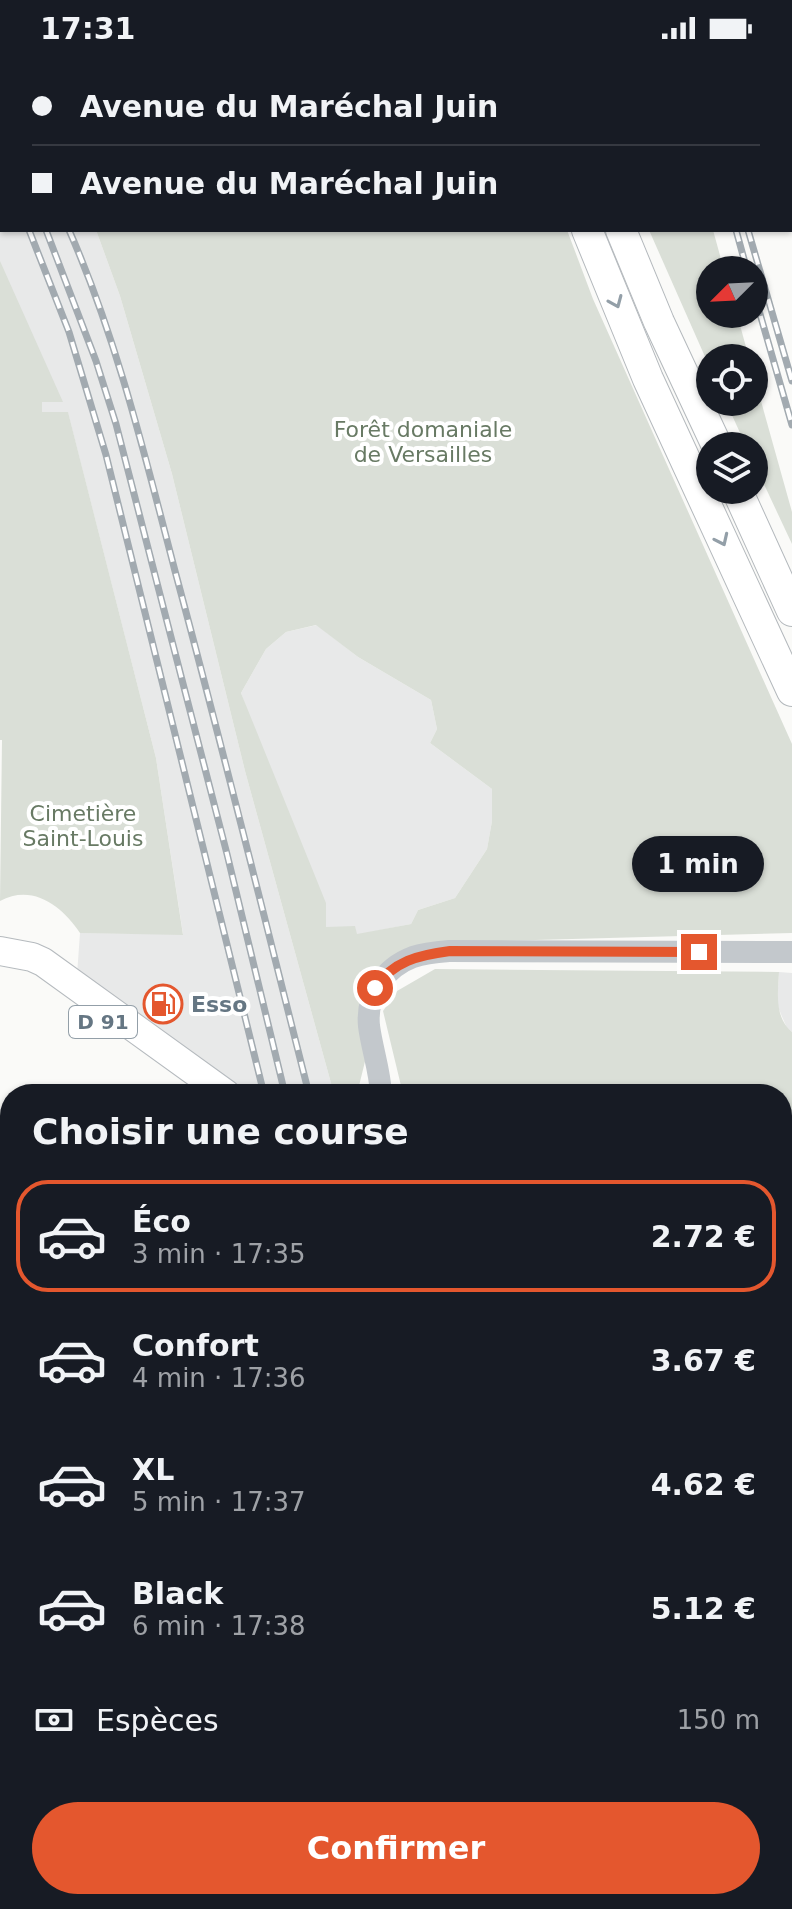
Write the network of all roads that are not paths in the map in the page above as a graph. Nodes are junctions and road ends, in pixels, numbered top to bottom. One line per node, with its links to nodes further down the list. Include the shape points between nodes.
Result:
1 (588, 232): 6 (highway, one-way to 6, via 648,379)
2 (622, 232): 3 (highway)
3 (710, 432)
4 (743, 504): 5 (highway)
5 (792, 611)
6 (792, 691)
7 (0, 951): 11 (main road, D 91, via 43,962)
8 (792, 952): 12 (street, via 450,951 411,958 381,979 371,1000 369,1028)
9 (0, 965): 10 (main road, D 91, via 24,968 43,979)
10 (185, 1084)
11 (212, 1084)
12 (379, 1084)

